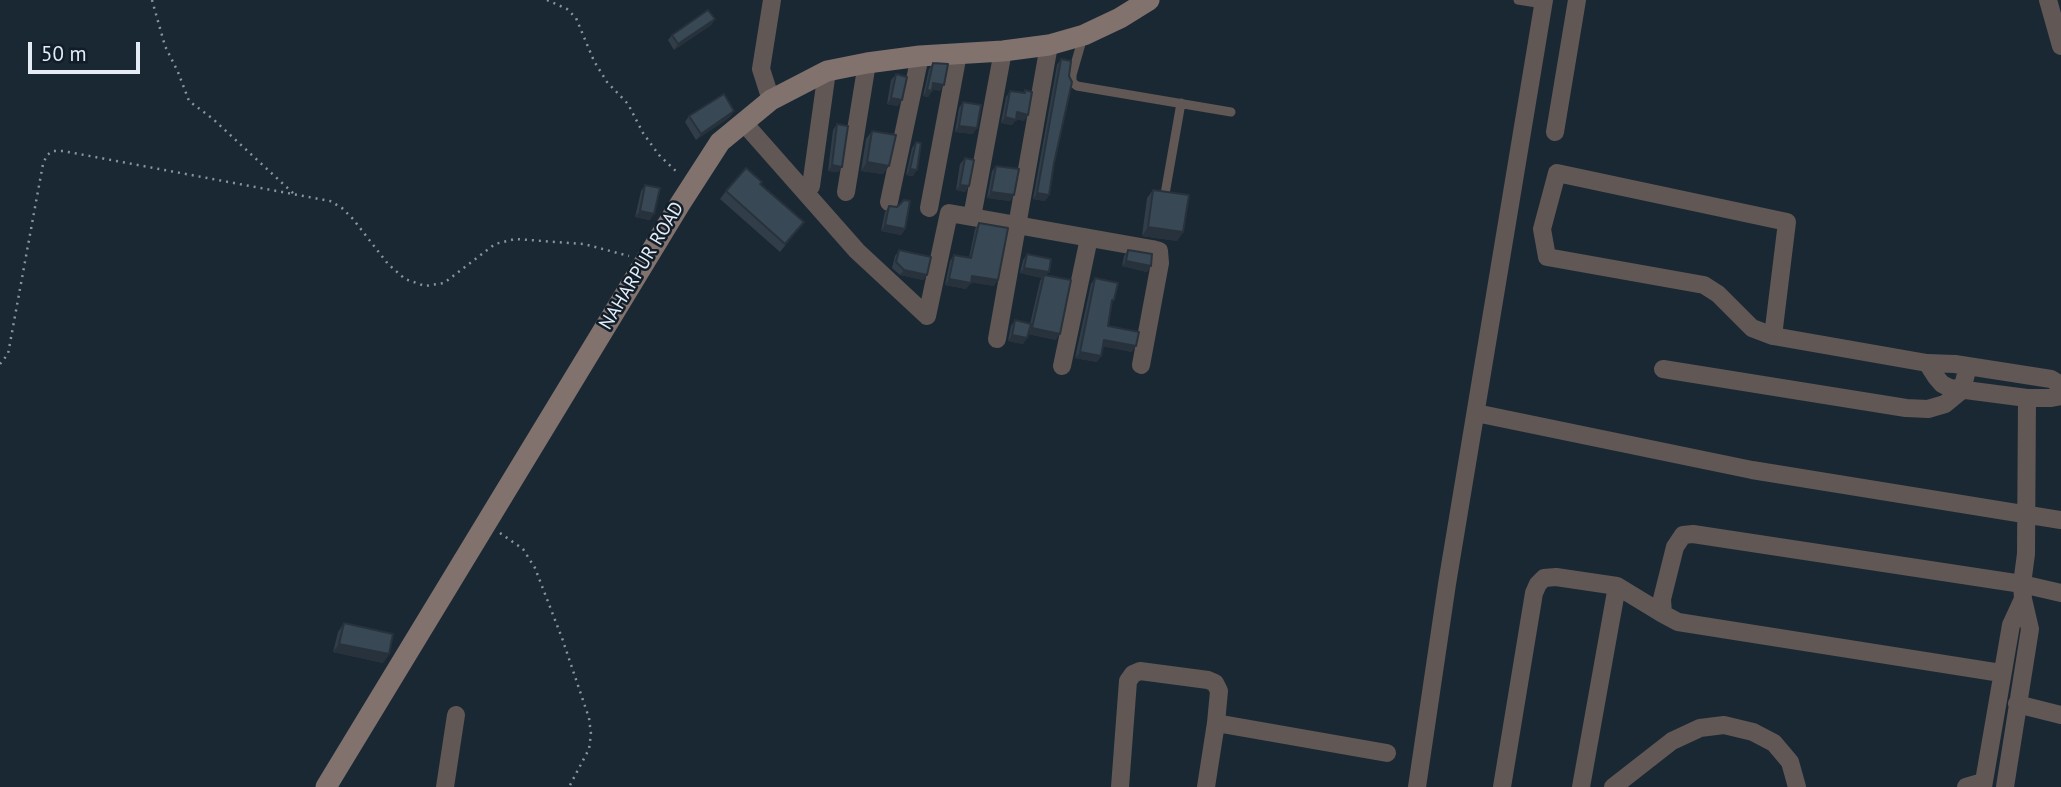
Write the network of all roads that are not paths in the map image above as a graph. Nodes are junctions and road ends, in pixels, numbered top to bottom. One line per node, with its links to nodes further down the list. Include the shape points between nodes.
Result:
1 (772, 0): 15 (street, via 761,69)
2 (1149, 0): 7 (street, NAHARPUR ROAD)
3 (1518, 0): 6 (lane)
4 (1577, 0): 19 (street)
5 (2049, 0): 9 (street)
6 (1544, 2): 39 (street)
7 (1084, 35): 8 (street, NAHARPUR ROAD); 16 (lane, via 1072,75 1076,86)
8 (1049, 45): 10 (street, NAHARPUR ROAD); 26 (street)
9 (2061, 46)
10 (1003, 51): 11 (street, NAHARPUR ROAD); 25 (street)
11 (958, 54): 12 (street, NAHARPUR ROAD); 24 (street)
12 (920, 56): 13 (street, NAHARPUR ROAD); 23 (street)
13 (867, 63): 14 (street, NAHARPUR ROAD); 21 (street)
14 (827, 71): 15 (street, NAHARPUR ROAD); 20 (street)
15 (771, 100): 18 (street, NAHARPUR ROAD)
16 (1181, 103): 17 (lane); 22 (lane)
17 (1231, 112)
18 (744, 123): 25 (street, via 857,251 927,316 949,214); 53 (street, NAHARPUR ROAD, via 720,142 691,187)
19 (1555, 132)
20 (811, 186)
21 (846, 192)
22 (1165, 194)
23 (889, 202)
24 (929, 208)
25 (972, 217): 26 (street)
26 (1016, 225): 27 (street); 29 (street)
27 (1089, 238): 31 (street, via 1159,251); 32 (street)
28 (1773, 336): 28 (street, via 1752,328 1704,285 1547,257 1542,229 1557,173 1787,222); 30 (street)
29 (997, 339)
30 (1927, 363): 33 (street); 36 (street, via 1942,384)
31 (1141, 365)
32 (1062, 366)
33 (1968, 366): 35 (street, via 2051,379); 36 (street)
34 (1663, 369): 36 (street, via 1906,408 1945,404)
35 (2061, 385)
36 (1962, 390): 38 (street)
37 (2061, 396): 38 (street)
38 (2027, 398): 40 (street)
39 (1476, 413): 40 (street, via 1752,470); 57 (street)
40 (2026, 514): 41 (street); 43 (street)
41 (2061, 520)
42 (1617, 586): 45 (street); 58 (street, via 1556,577 1538,584); 59 (street)
43 (2022, 591): 44 (street); 45 (street, via 1693,534 1683,535 1675,547 1662,599); 46 (street); 47 (street, via 2031,629)
44 (2061, 593)
45 (1663, 614): 46 (street, via 1678,622)
46 (2001, 673): 52 (street)
47 (2017, 704): 49 (street); 62 (street)
48 (456, 715): 54 (street)
49 (2061, 715)
50 (1216, 723): 51 (street); 55 (street, via 1216,683 1140,671 1133,674 1128,681); 56 (street)
51 (1387, 753)
52 (1977, 785)
53 (326, 787)
54 (445, 787)
55 (1120, 787)
56 (1206, 787)
57 (1417, 787)
58 (1502, 787)
59 (1581, 787)
60 (1613, 787): 61 (street, via 1672,741 1700,728 1724,725 1774,743 1790,762)
61 (1797, 787)
62 (2004, 787)

